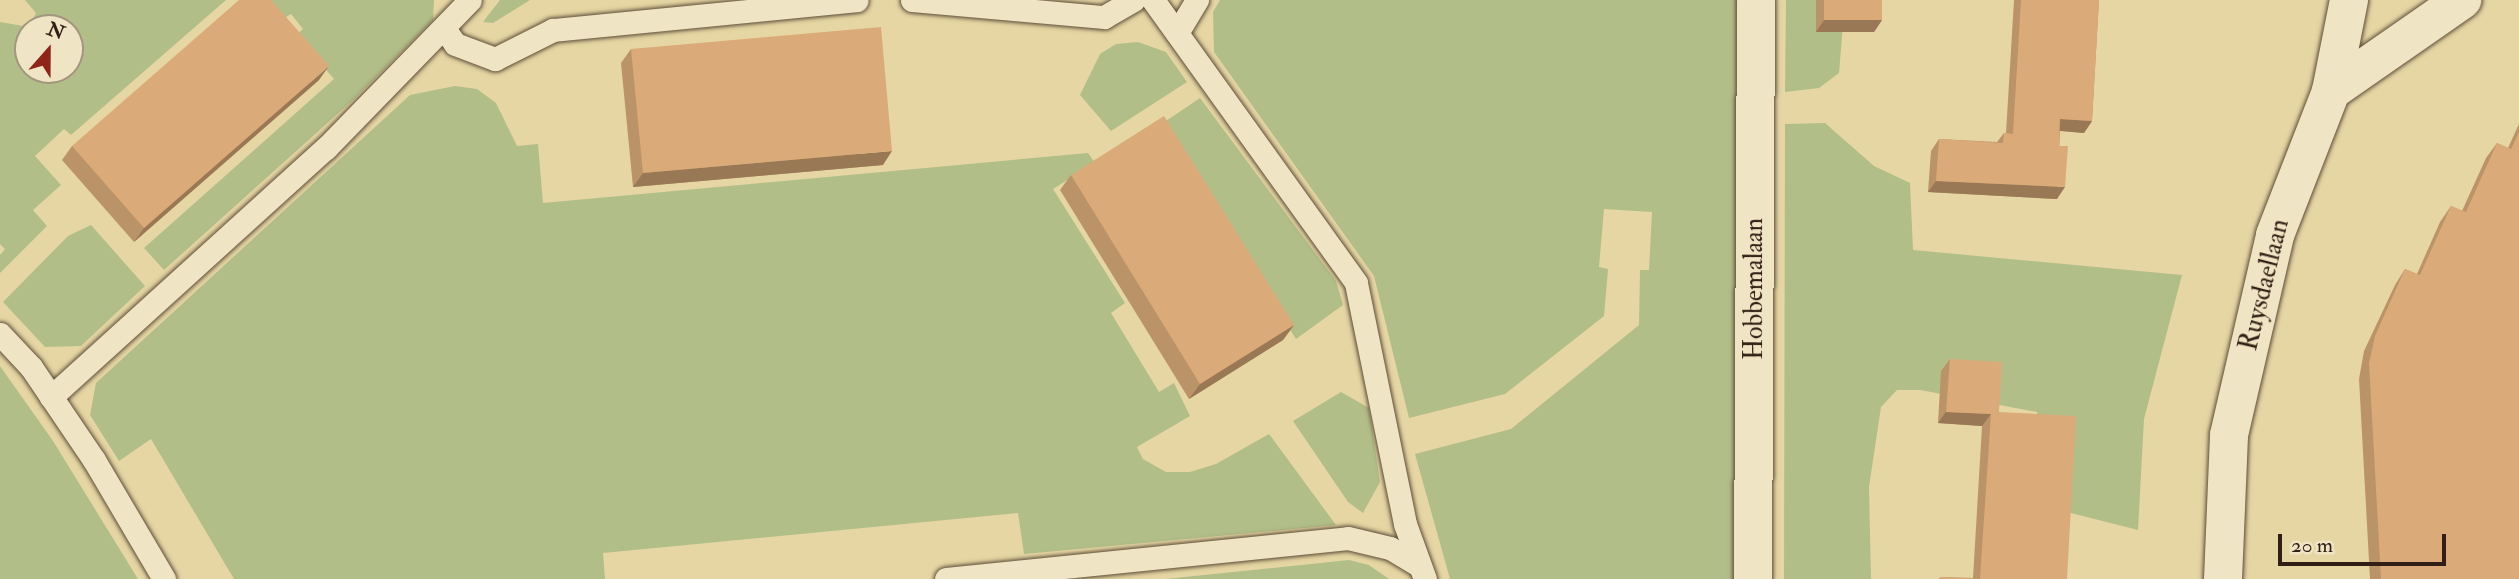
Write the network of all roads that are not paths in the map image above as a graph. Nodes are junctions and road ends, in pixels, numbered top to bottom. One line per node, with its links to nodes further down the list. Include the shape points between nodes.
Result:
1 (470, 0): 10 (lane)
2 (857, 0): 10 (lane, via 553,30 495,59 456,44)
3 (912, 0): 4 (lane, via 1104,17)
4 (1133, 0)
5 (1153, 0): 11 (lane)
6 (1197, 0): 11 (lane)
7 (1756, 0): 18 (street, Hobbemalaan)
8 (2349, 0): 12 (street, Ruysdaellaan)
9 (2462, 0): 12 (street)
10 (444, 30): 14 (lane, via 326,148)
11 (1177, 33): 15 (lane, via 1356,283 1405,524)
12 (2332, 91): 19 (street, Ruysdaellaan, via 2274,235 2232,422)
13 (0, 334): 14 (lane)
14 (51, 397): 16 (lane)
15 (1422, 572): 17 (lane, via 1390,548 1348,538)
16 (164, 579)
17 (946, 579)
18 (1753, 579)
19 (2223, 579)

